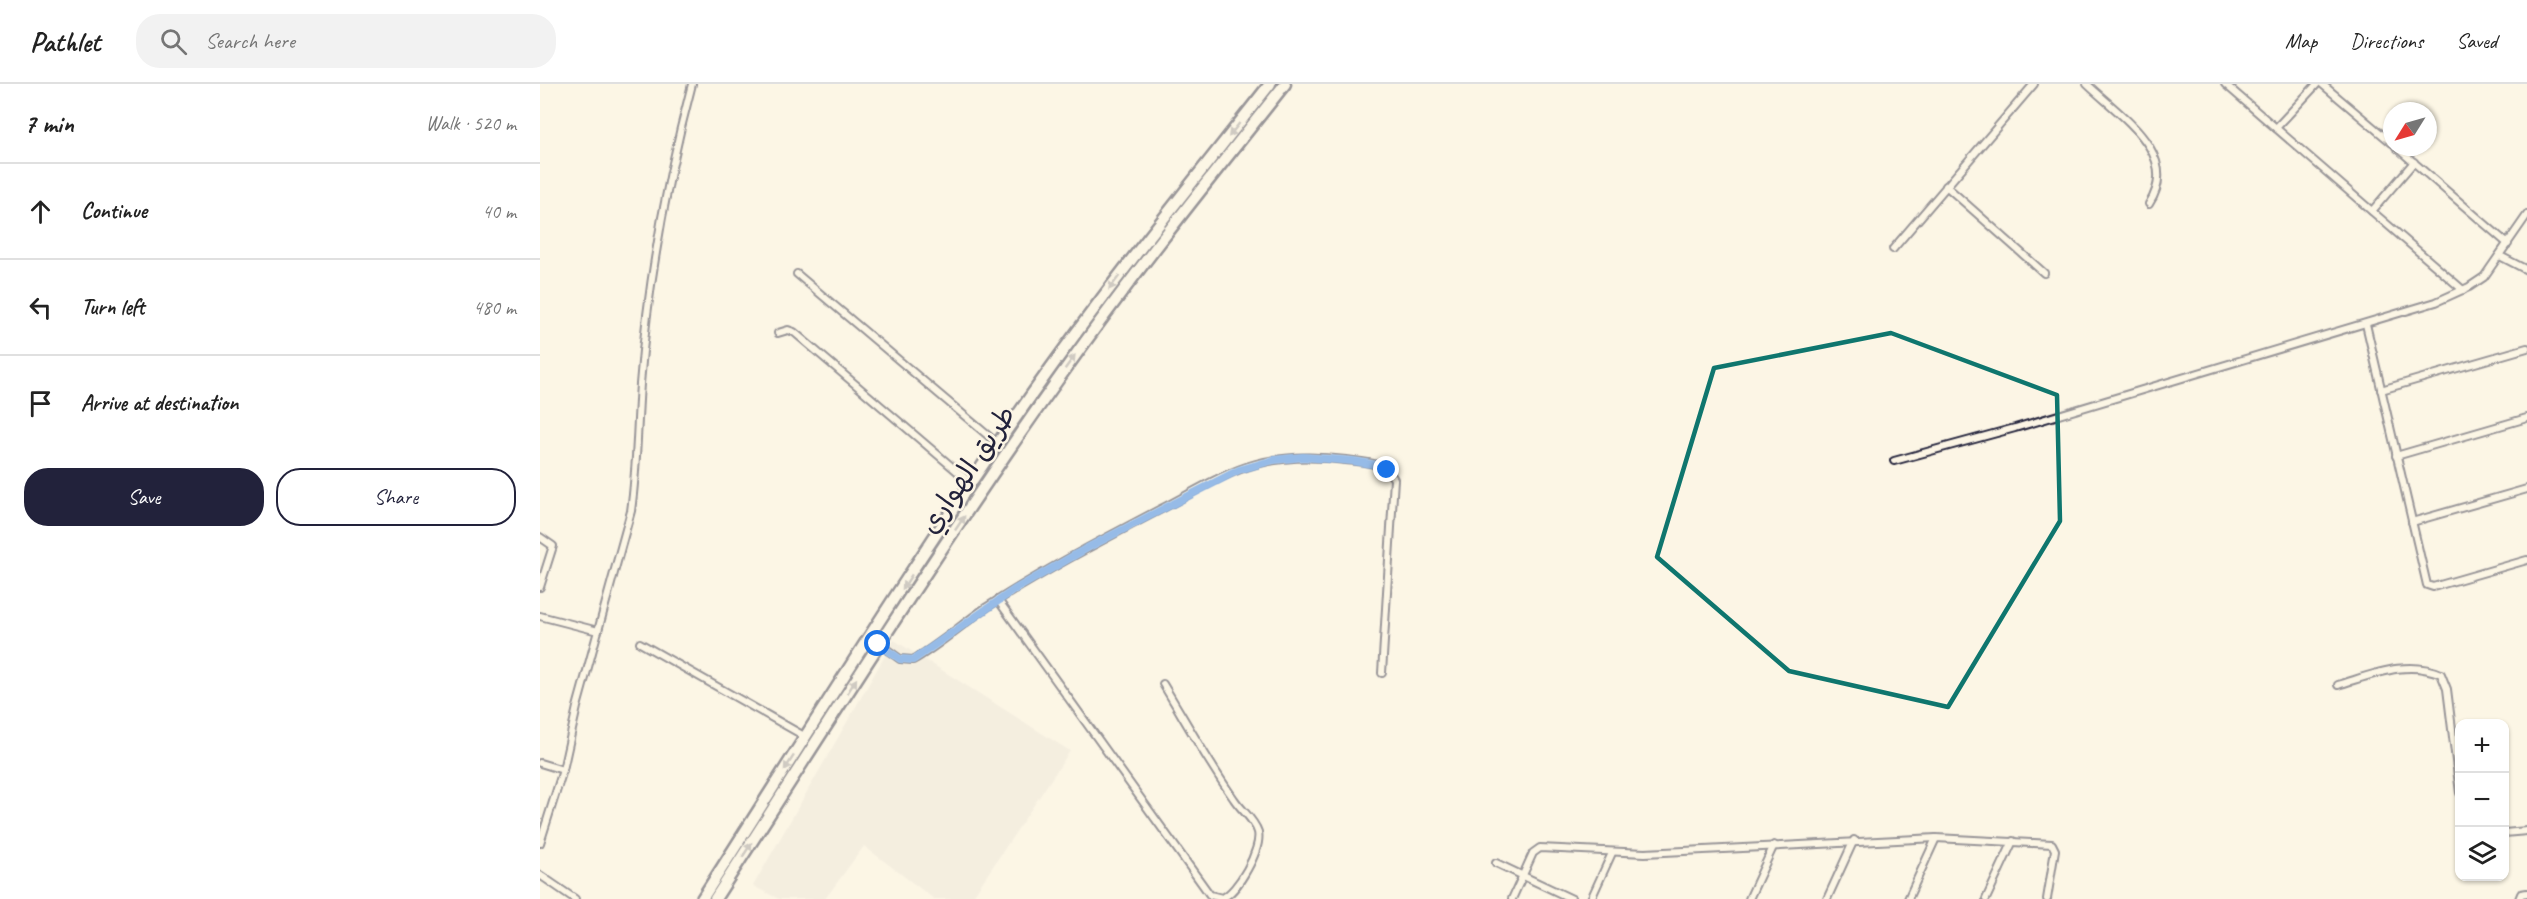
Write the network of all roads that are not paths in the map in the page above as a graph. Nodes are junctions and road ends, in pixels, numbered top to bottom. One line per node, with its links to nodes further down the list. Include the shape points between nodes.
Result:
1 (692, 84): 40 (street, via 677,141 656,257 640,383 631,511)
2 (1270, 84): 29 (highway, طريق الهواري, one-way to 29, via 1098,303)
3 (2034, 84): 13 (street)
4 (2087, 84): 14 (street, via 2152,149 2160,182)
5 (2225, 84): 9 (street)
6 (2317, 84): 9 (street)
7 (2322, 84): 10 (street)
8 (1284, 85): 42 (highway, طريق الهواري, one-way to 8, via 1091,333)
9 (2276, 128): 15 (street)
10 (2383, 135)
11 (2407, 156): 12 (street)
12 (2414, 162): 15 (street); 17 (street)
13 (1946, 186): 18 (street); 21 (street)
14 (2149, 204)
15 (2372, 211): 23 (street)
16 (2527, 215): 17 (street)
17 (2508, 244): 19 (street)
18 (1893, 249)
19 (2500, 256): 20 (street); 23 (street, via 2484,277)
20 (2526, 267)
21 (2044, 273)
22 (797, 274): 29 (street)
23 (2463, 290): 24 (street)
24 (2366, 324): 27 (street); 31 (street)
25 (778, 333): 32 (street, via 794,332)
26 (2527, 348): 27 (street)
27 (2381, 390): 30 (street)
28 (2527, 418): 30 (street)
29 (998, 444): 32 (highway, طريق الهواري)
30 (2396, 456): 34 (street)
31 (1894, 461)
32 (971, 484): 46 (highway, طريق الهواري, one-way to 46)
33 (2527, 489): 34 (street)
34 (2412, 522): 36 (street, via 2429,586)
35 (540, 537): 37 (street, via 553,546)
36 (2527, 560)
37 (540, 587)
38 (998, 600): 42 (street, via 913,660 900,659); 43 (street, via 1089,547 1223,477 1254,465 1303,457 1377,465 1391,474 1395,485); 44 (street, via 1210,895 1222,898 1231,893 1252,861 1258,834)
39 (540, 616): 40 (street)
40 (598, 632): 48 (street)
41 (640, 643): 46 (street)
42 (878, 644): 64 (highway, طريق الهواري, one-way to 42)
43 (1382, 673)
44 (1163, 684)
45 (2338, 685): 49 (street, via 2396,667 2431,669 2441,674 2447,689)
46 (806, 737): 63 (highway, طريق الهواري, one-way to 63)
47 (540, 763): 48 (street)
48 (563, 770): 55 (street)
49 (2458, 773)
50 (2527, 831): 51 (street)
51 (2509, 833)
52 (1936, 838): 53 (street); 54 (street); 70 (street)
53 (1854, 840): 56 (street); 69 (street)
54 (2013, 841): 71 (street); 72 (street, via 2054,846)
55 (540, 843)
56 (1774, 845): 57 (street); 68 (street)
57 (1612, 853): 60 (street, via 1538,849); 67 (street)
58 (1496, 863): 60 (street)
59 (540, 874): 62 (street)
60 (1522, 875): 65 (street); 66 (street)
61 (2527, 893): 73 (street)
62 (575, 899)
63 (702, 899)
64 (715, 899)
65 (1512, 899)
66 (1572, 899)
67 (1591, 899)
68 (1749, 899)
69 (1827, 899)
70 (1908, 899)
71 (1986, 899)
72 (2047, 899)
73 (2519, 899)

